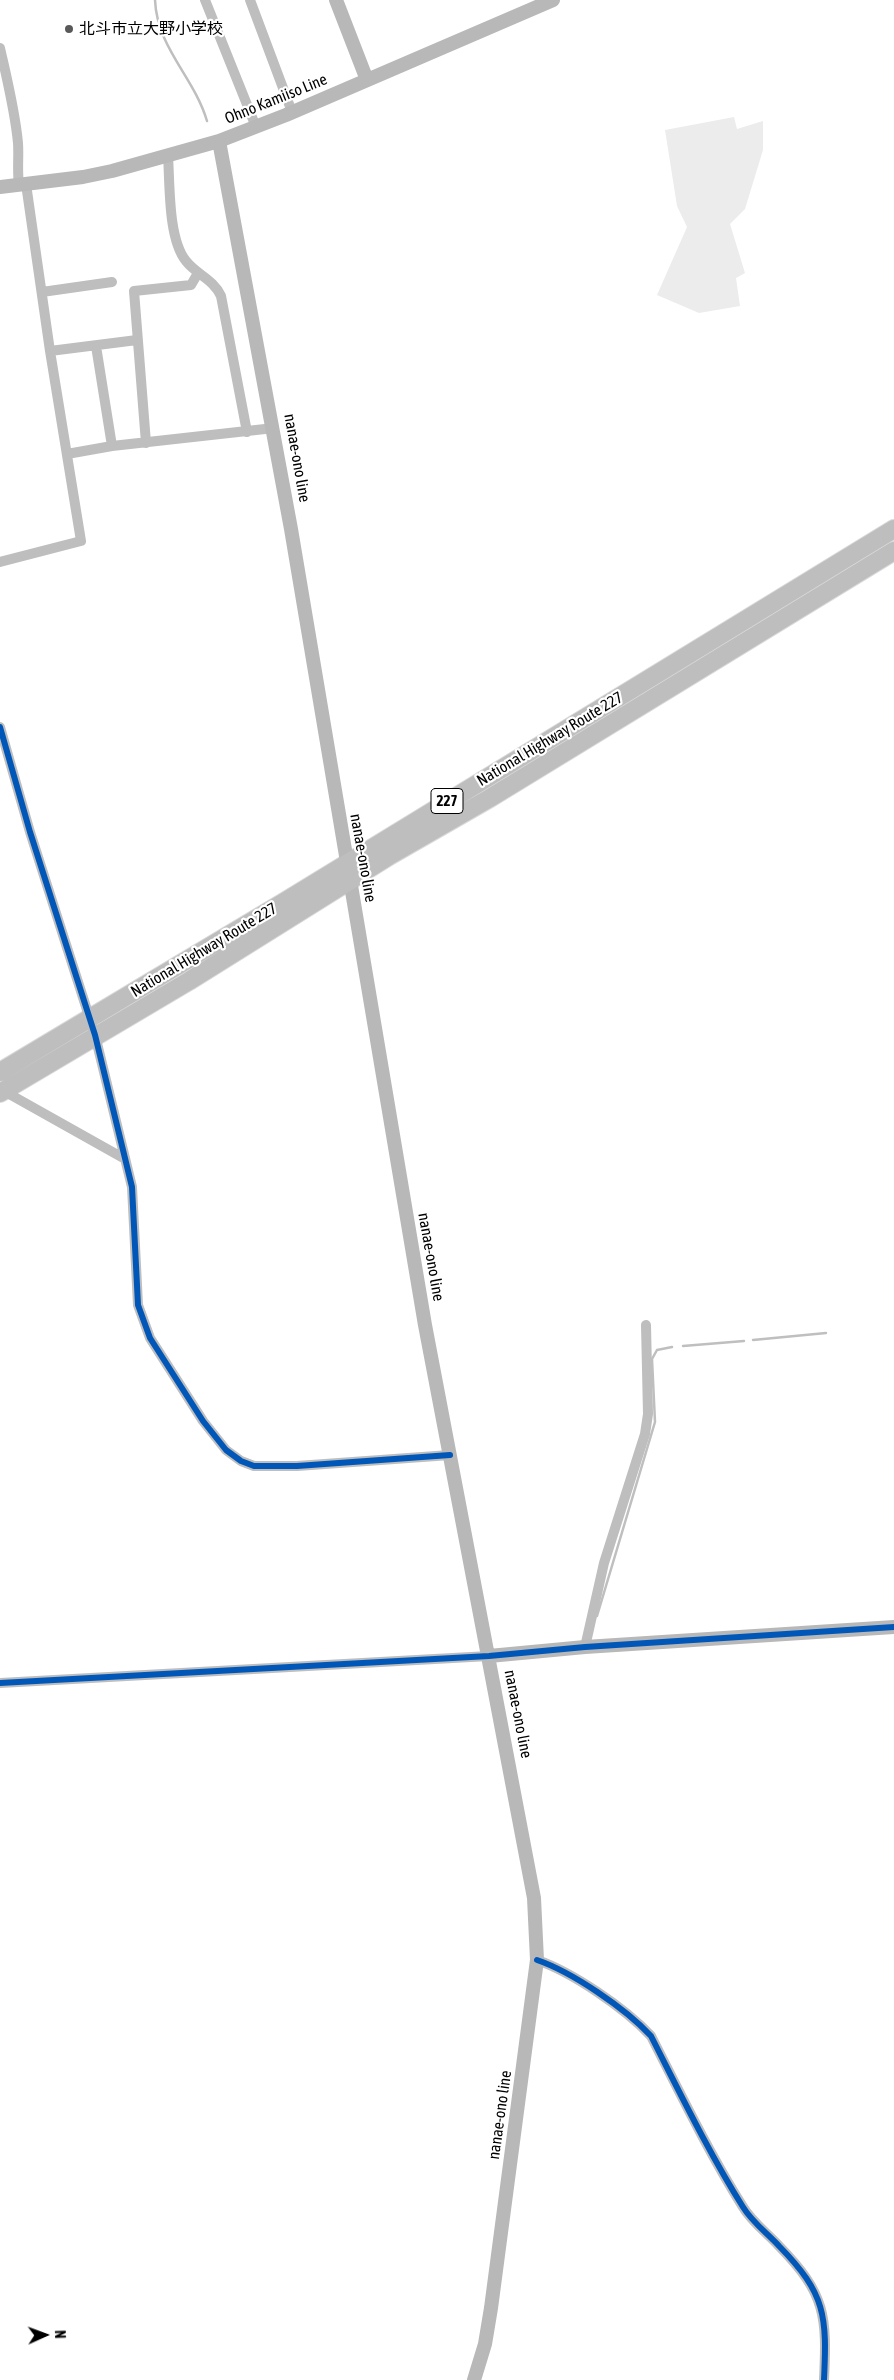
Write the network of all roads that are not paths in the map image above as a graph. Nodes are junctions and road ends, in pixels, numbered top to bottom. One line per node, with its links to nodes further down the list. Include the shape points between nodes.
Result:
1 (205, 0): 8 (street)
2 (250, 0): 7 (street)
3 (336, 0): 6 (main road)
4 (553, 0): 6 (main road, Ohno Kamiiso Line)
5 (0, 48): 11 (street, via 17,137 16,166)
6 (367, 80): 7 (main road, Ohno Kamiiso Line)
7 (292, 112): 8 (main road, Ohno Kamiiso Line)
8 (256, 127): 9 (main road, Ohno Kamiiso Line)
9 (219, 141): 10 (main road, Ohno Kamiiso Line); 19 (main road, nanae-ono line)
10 (168, 156): 11 (main road, Ohno Kamiiso Line, via 83,177); 13 (street, via 176,239 186,261)
11 (22, 185): 12 (main road, Ohno Kamiiso Line); 15 (street)
12 (0, 187)
13 (198, 273): 16 (street, via 191,285 134,291); 20 (street, via 209,278 221,296)
14 (112, 282): 15 (street)
15 (42, 292): 18 (street)
16 (138, 340): 17 (street); 21 (street)
17 (96, 346): 18 (street); 22 (street)
18 (50, 351): 23 (street)
19 (274, 428): 20 (street); 28 (main road, nanae-ono line)
20 (247, 432): 21 (street)
21 (146, 443): 22 (street)
22 (112, 446): 23 (street)
23 (67, 454): 26 (street, via 82,541)
24 (894, 529): 28 (highway, National Highway Route 227 / 227)
25 (894, 552): 29 (highway, National Highway Route 227 / 227)
26 (0, 562)
27 (0, 727): 30 (street)
28 (346, 864): 29 (main road, nanae-ono line); 30 (highway, National Highway Route 227 / 227)
29 (350, 882): 30 (highway, National Highway Route 227 / 227, via 198,976); 35 (main road, nanae-ono line)
30 (92, 1027): 31 (highway, National Highway Route 227 / 227); 32 (highway, National Highway Route 227 / 227); 33 (street)
31 (0, 1072)
32 (1, 1091): 33 (street)
33 (125, 1159): 35 (street, via 132,1187 141,1317 150,1338 202,1420 226,1450 254,1466)
34 (646, 1325): 37 (street, via 648,1414 645,1434 604,1563)
35 (450, 1455): 38 (main road, nanae-ono line)
36 (894, 1627): 37 (main road)
37 (586, 1647): 38 (main road)
38 (489, 1656): 39 (street); 40 (main road, nanae-ono line, via 534,1898)
39 (0, 1683)
40 (537, 1960): 41 (main road, nanae-ono line, via 491,2308); 42 (street, via 555,1966 639,2023 651,2036 744,2209 804,2273 813,2288 825,2322)
41 (474, 2380)
42 (824, 2380)

